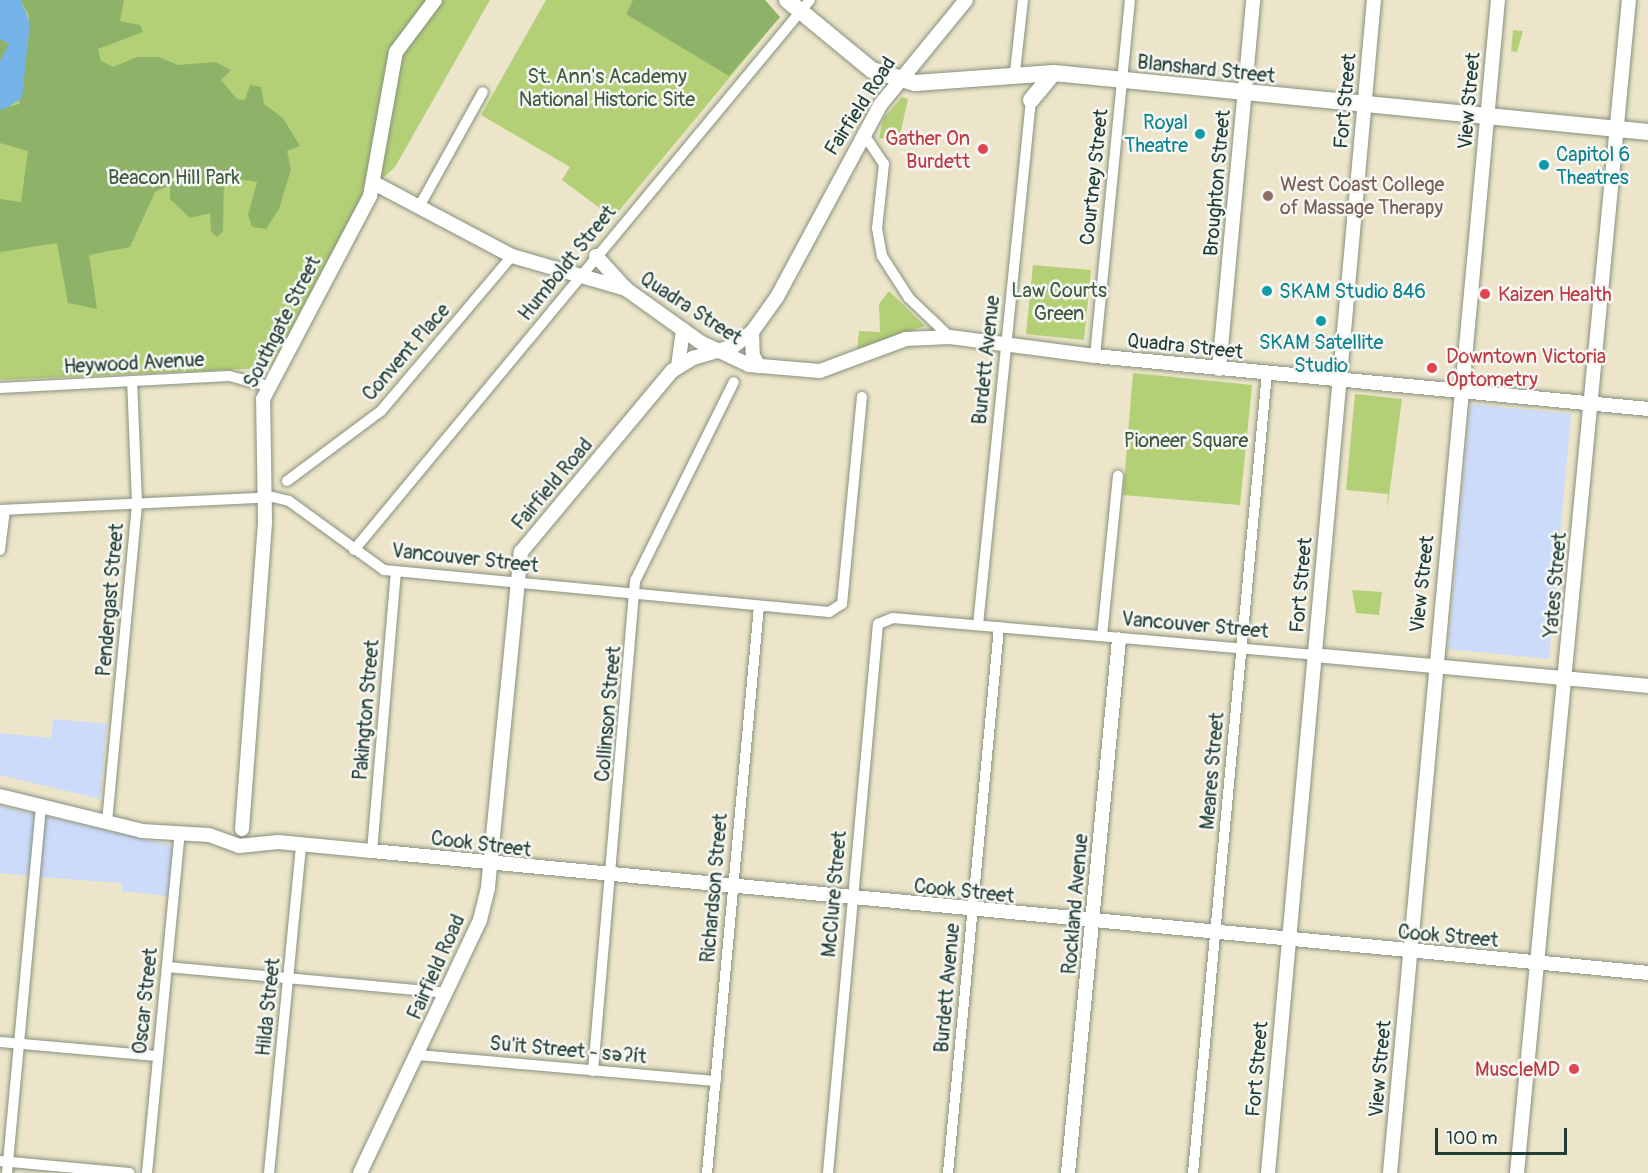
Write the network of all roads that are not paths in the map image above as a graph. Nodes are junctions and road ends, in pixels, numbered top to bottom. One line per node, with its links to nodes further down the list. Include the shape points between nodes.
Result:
1 (435, 0): 23 (main road, Southgate Street, via 396,52)
2 (787, 0): 10 (main road, Blanshard Street)
3 (966, 0): 13 (main road, Fairfield Road)
4 (1130, 0): 14 (street, Courtney Street)
5 (1253, 0): 16 (main road, Broughton Street)
6 (1374, 0): 18 (main road, Fort Street)
7 (1498, 0): 19 (main road, View Street)
8 (1629, 0): 20 (main road, Yates Street)
9 (1024, 4): 11 (street, via 1014,51)
10 (805, 5): 13 (main road, Blanshard Street, via 860,62); 26 (street, Humboldt Street)
11 (1015, 72): 12 (main road, Blanshard Street); 13 (main road, Blanshard Street, via 926,83); 17 (main road)
12 (1054, 73): 14 (main road, Blanshard Street); 17 (main road)
13 (898, 80): 22 (main road, Fairfield Road)
14 (1122, 82): 16 (main road, Blanshard Street); 34 (street, Courtney Street)
15 (483, 92): 24 (street)
16 (1245, 94): 18 (main road, Blanshard Street); 37 (main road, Broughton Street)
17 (1031, 100): 32 (street, Burdett Avenue)
18 (1365, 106): 19 (main road, Blanshard Street); 39 (main road, Fort Street)
19 (1487, 117): 20 (main road, Blanshard Street); 44 (main road, View Street)
20 (1617, 130): 21 (main road, Blanshard Street); 46 (main road, Yates Street)
21 (1648, 132)
22 (863, 133): 30 (main road, Fairfield Road, via 777,297); 31 (street, via 884,164 877,228 882,256 909,298)
23 (374, 183): 24 (main road, Quadra Street); 42 (main road, Southgate Street)
24 (420, 205): 25 (main road, Quadra Street)
25 (512, 256): 27 (main road, Quadra Street); 49 (street, Convent Place, via 381,411)
26 (596, 256): 27 (street, Humboldt Street); 28 (main road)
27 (579, 277): 28 (main road, Quadra Street); 54 (street, Humboldt Street)
28 (626, 289): 29 (main road, Quadra Street)
29 (683, 329): 33 (main road, Quadra Street); 35 (main road)
30 (752, 332): 33 (main road, Fairfield Road); 36 (main road, via 753,356)
31 (950, 337): 32 (main road, Quadra Street); 36 (main road, Quadra Street, via 906,339 820,371)
32 (1005, 344): 34 (main road, Quadra Street); 60 (street, Burdett Avenue)
33 (716, 352): 35 (main road, Fairfield Road); 36 (main road, Quadra Street)
34 (1095, 357): 37 (main road, Quadra Street)
35 (678, 366): 56 (main road, Fairfield Road, via 525,546)
36 (759, 366)
37 (1219, 369): 38 (main road, Quadra Street)
38 (1267, 373): 39 (main road, Quadra Street); 64 (street, Meares Street)
39 (1338, 380): 44 (main road, Quadra Street); 65 (main road, Fort Street)
40 (132, 381): 42 (street, Heywood Avenue, via 236,376); 43 (street, Heywood Avenue); 51 (street, Pendergast Street)
41 (735, 382): 57 (street, Collinson Street, via 637,576)
42 (268, 386): 50 (main road, Southgate Street, via 260,430)
43 (0, 388)
44 (1460, 392): 46 (main road, Quadra Street); 66 (main road, View Street)
45 (862, 397): 58 (street, Vancouver Street, via 840,609)
46 (1592, 404): 47 (main road, Quadra Street); 67 (main road, Yates Street)
47 (1648, 409)
48 (1118, 476): 62 (street)
49 (287, 481)
50 (264, 497): 51 (street, Vancouver Street); 54 (street, Vancouver Street, via 289,501); 73 (main road, Southgate Street)
51 (137, 503): 52 (street, Vancouver Street); 71 (street, Pendergast Street)
52 (2, 510): 53 (street)
53 (0, 550)
54 (354, 550): 55 (street, Vancouver Street, via 379,569)
55 (396, 572): 56 (street, Vancouver Street); 75 (street, Pakington Street)
56 (515, 584): 57 (street, Vancouver Street); 76 (main road, Fairfield Road)
57 (635, 593): 58 (street, Vancouver Street); 77 (street, Collinson Street)
58 (759, 606): 78 (street, Richardson Street)
59 (882, 621): 60 (street, Vancouver Street); 79 (street, McClure Street, via 876,634)
60 (978, 625): 61 (street, Vancouver Street)
61 (999, 627): 62 (street, Vancouver Street); 80 (street, Burdett Avenue)
62 (1102, 636): 63 (street, Vancouver Street)
63 (1119, 639): 64 (street, Vancouver Street); 81 (main road, Rockland Avenue)
64 (1242, 650): 65 (street, Vancouver Street); 82 (street, Meares Street)
65 (1314, 655): 66 (main road, Vancouver Street); 83 (main road, Fort Street)
66 (1434, 663): 67 (main road, Vancouver Street); 84 (main road, View Street)
67 (1567, 678): 68 (main road, Vancouver Street); 85 (main road, Yates Street)
68 (1648, 686)
69 (0, 796): 70 (main road, Cook Street)
70 (41, 806): 71 (main road, Cook Street); 91 (street)
71 (107, 822): 72 (main road, Cook Street)
72 (180, 833): 73 (main road, Cook Street); 86 (street, Oscar Street)
73 (241, 836): 74 (main road, Cook Street)
74 (301, 845): 75 (main road, Cook Street); 88 (street, Hilda Street)
75 (372, 851): 76 (main road, Cook Street)
76 (489, 866): 77 (main road, Cook Street); 89 (main road, Fairfield Road, via 475,934)
77 (610, 878): 78 (main road, Cook Street); 94 (street, Collinson Street)
78 (733, 888): 79 (main road, Cook Street); 95 (street, Richardson Street)
79 (852, 900): 80 (main road, Cook Street); 103 (street, McClure Street)
80 (972, 911): 81 (main road, Cook Street); 104 (street, Burdett Avenue)
81 (1092, 923): 82 (main road, Cook Street); 105 (main road, Rockland Avenue)
82 (1215, 933): 83 (main road, Cook Street); 106 (street, Meares Street)
83 (1288, 939): 84 (main road, Cook Street); 107 (main road, Fort Street)
84 (1410, 952): 85 (main road, Cook Street); 108 (main road, View Street)
85 (1536, 964): 87 (main road, Cook Street); 109 (main road, Yates Street)
86 (167, 967): 88 (street); 93 (street, Oscar Street)
87 (1648, 974)
88 (289, 979): 89 (street); 100 (street, Hilda Street)
89 (446, 993): 92 (main road, Fairfield Road)
90 (0, 1042): 91 (street)
91 (20, 1043): 93 (street); 96 (street)
92 (417, 1055): 94 (street, Su'it Street - səʔít); 101 (main road, Fairfield Road)
93 (157, 1056): 99 (street, Oscar Street)
94 (593, 1071): 95 (street, Su'it Street - səʔít)
95 (716, 1081): 102 (street, Richardson Street)
96 (4, 1161): 97 (street); 98 (street)
97 (7, 1173)
98 (129, 1173)
99 (147, 1173)
100 (269, 1173)
101 (360, 1173)
102 (707, 1173)
103 (828, 1173)
104 (948, 1173)
105 (1068, 1173)
106 (1193, 1173)
107 (1268, 1173)
108 (1390, 1173)
109 (1517, 1173)

